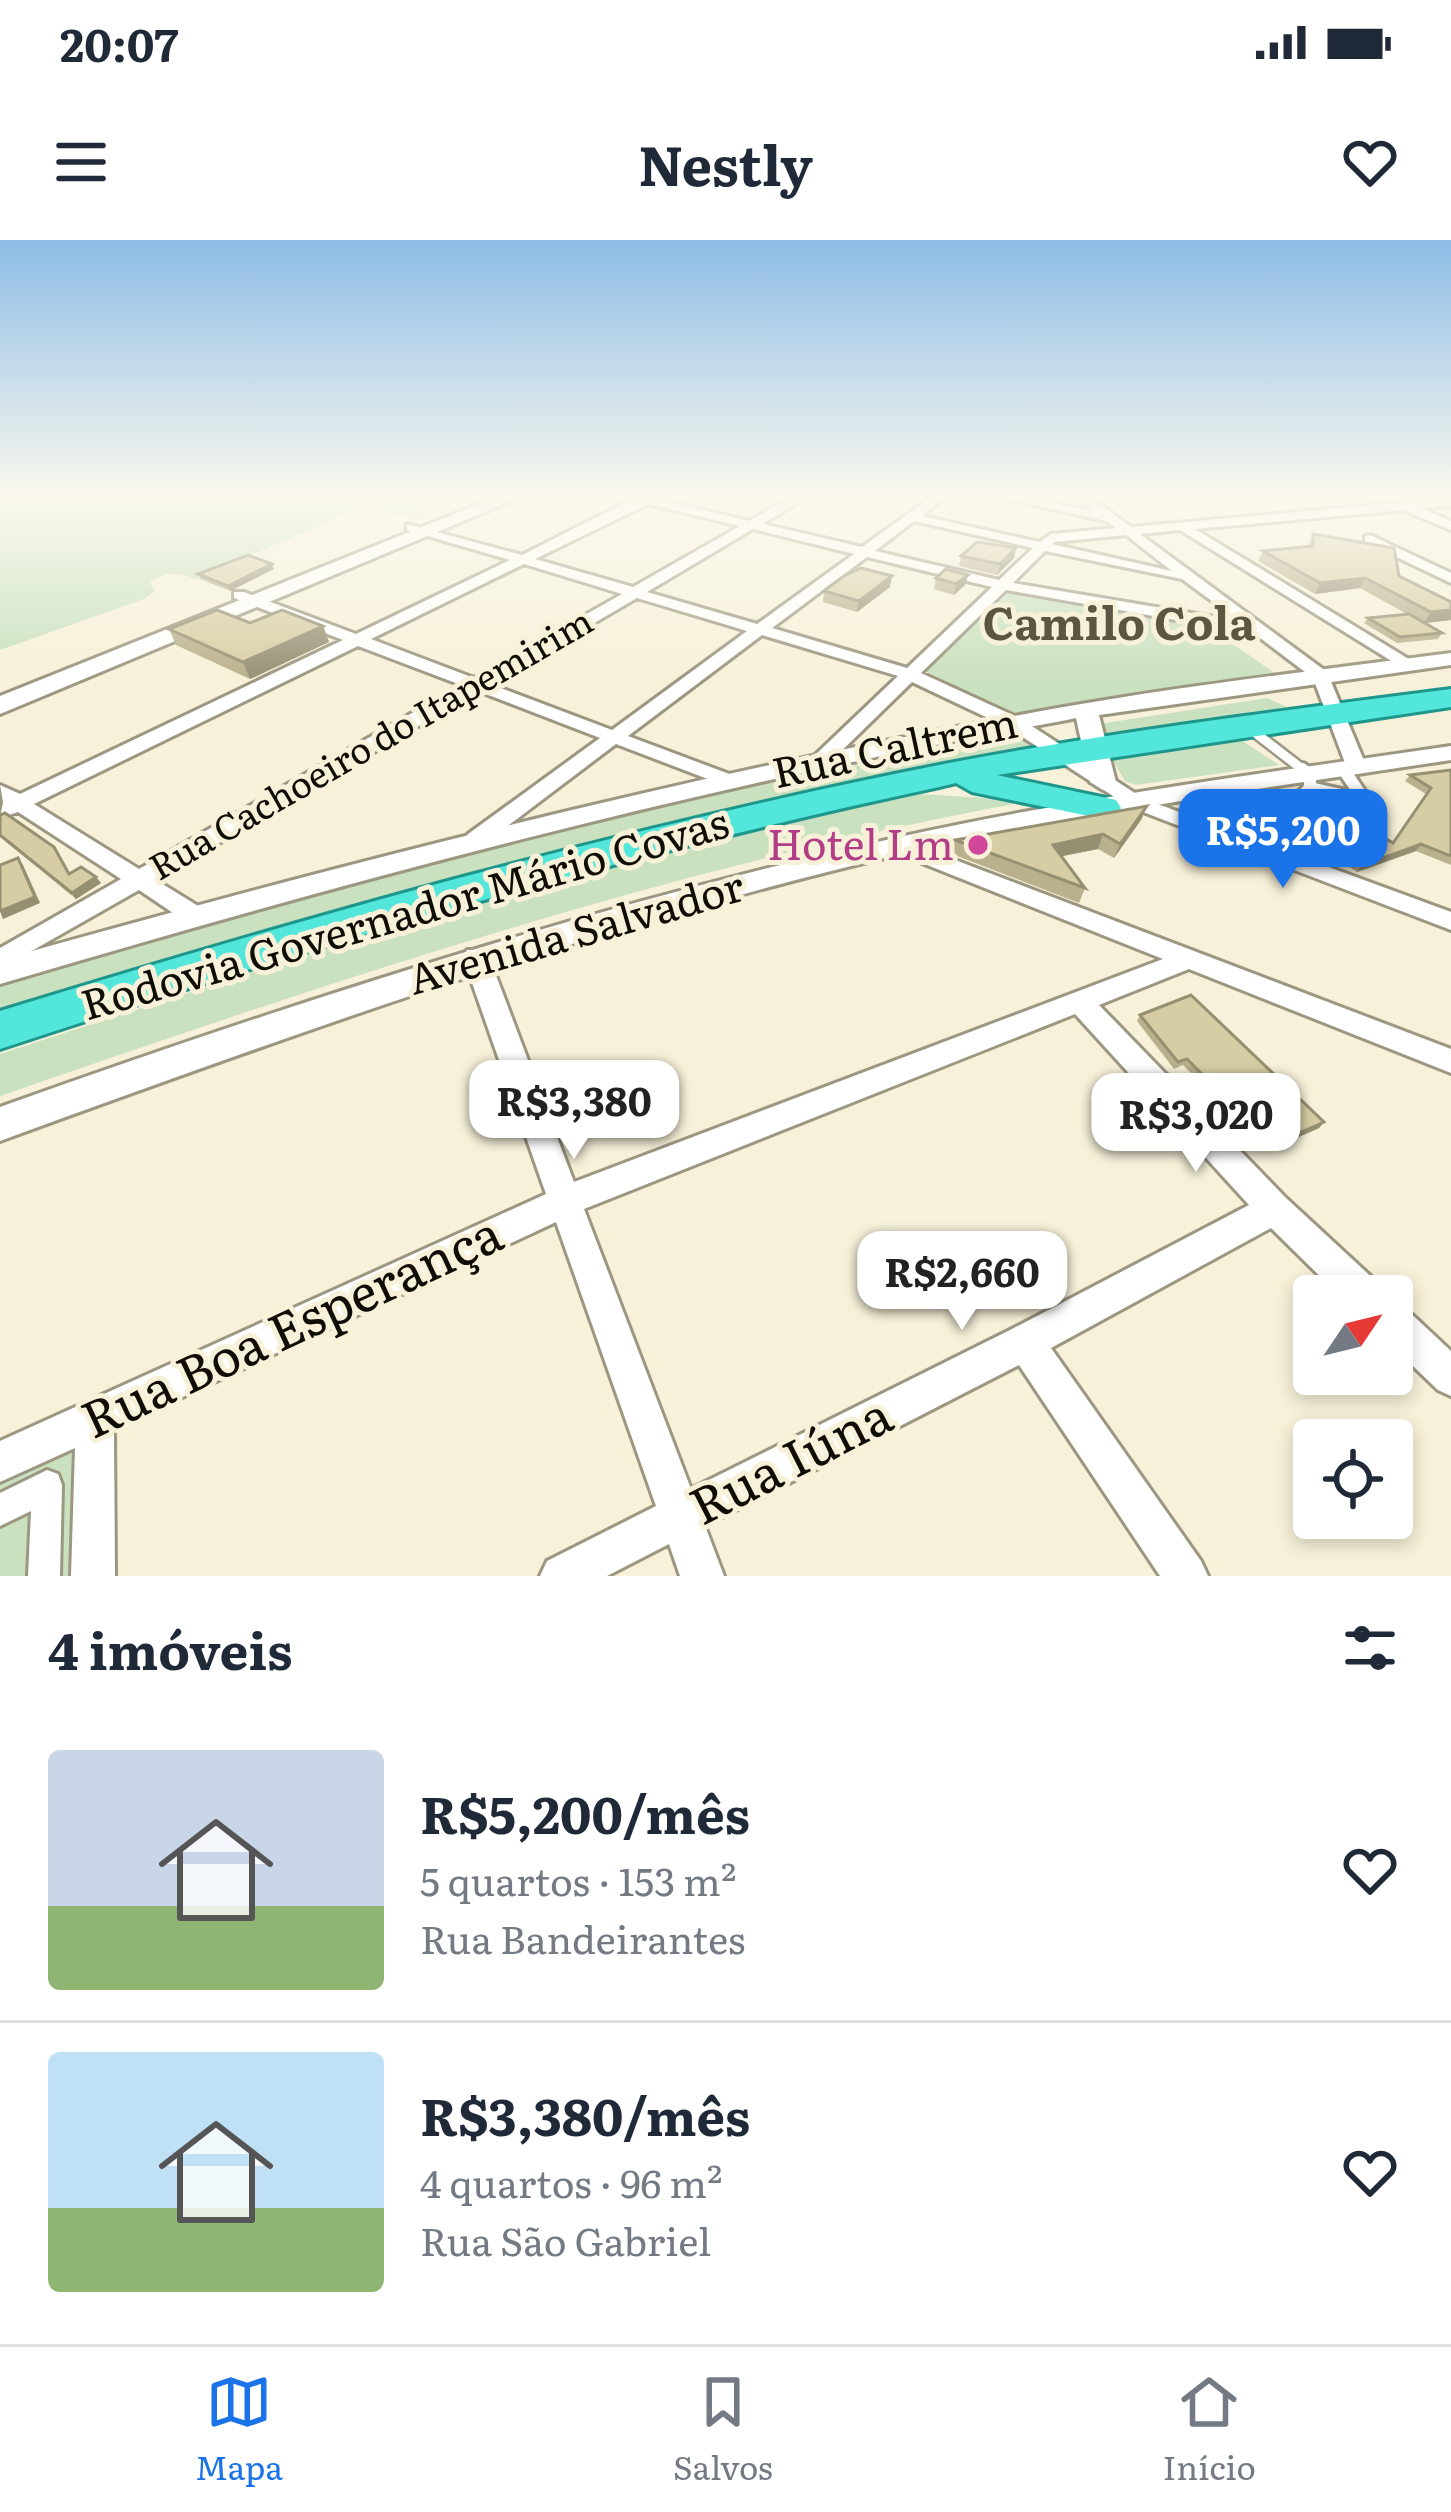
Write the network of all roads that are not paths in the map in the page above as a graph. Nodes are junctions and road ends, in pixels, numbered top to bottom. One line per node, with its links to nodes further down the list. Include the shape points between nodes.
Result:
1 (351, 556): 17 (main road)
2 (510, 556): 12 (street)
3 (530, 556): 12 (street)
4 (695, 556): 16 (street, Rua Cachoeiro do Itapemirim)
5 (855, 556): 18 (street)
6 (884, 556): 15 (street)
7 (1030, 556): 15 (street)
8 (1091, 556): 13 (street)
9 (1158, 556): 13 (street)
10 (1231, 556): 22 (street)
11 (1405, 556): 14 (street)
12 (522, 560): 16 (street); 20 (street)
13 (1185, 578): 19 (street)
14 (1451, 579)
15 (1002, 585): 19 (street); 23 (street)
16 (632, 592): 18 (street); 25 (street, Rua Cachoeiro do Itapemirim)
17 (247, 598): 20 (street); 26 (main road); 28 (main road)
18 (758, 629): 23 (street); 33 (street)
19 (1255, 629): 24 (street)
20 (355, 639): 25 (street); 42 (street)
21 (1451, 659): 22 (street, Rua Caltrem)
22 (1406, 665): 24 (street, Rua Caltrem)
23 (907, 674): 31 (street); 35 (street)
24 (1321, 676): 29 (street, Rua Caltrem); 30 (street)
25 (473, 686): 33 (street); 50 (street, Rua Cachoeiro do Itapemirim)
26 (0, 690)
27 (1451, 698): 30 (highway, Rodovia Governador Mário Covas)
28 (0, 706)
29 (1088, 712): 31 (street, Rua Caltrem); 38 (street)
30 (1339, 713): 32 (highway, Rodovia Governador Mário Covas); 36 (street)
31 (1014, 723): 35 (street, Rua Caltrem); 38 (street)
32 (1245, 726): 38 (highway, Rodovia Governador Mário Covas); 40 (lane)
33 (610, 738): 39 (street); 46 (street)
34 (1451, 753): 36 (street, Avenida Salvador)
35 (819, 762): 39 (street, Rua Caltrem)
36 (1350, 769): 40 (street, Avenida Salvador); 41 (lane)
37 (941, 776): 38 (highway, Rodovia Governador Mário Covas); 38 (highway); 58 (highway, Rodovia Governador Mário Covas, via 567,860)
38 (1100, 779): 40 (street, Avenida Salvador); 44 (street); 48 (street, Avenida Salvador)
39 (733, 782): 46 (street, Rua Caltrem)
40 (1310, 782): 41 (lane); 43 (lane, via 1300,798)
41 (1364, 800): 45 (lane, via 1364,812)
42 (6, 802): 50 (street)
43 (1228, 813): 44 (lane); 49 (lane)
44 (1173, 819): 49 (street)
45 (1348, 824)
46 (476, 839): 51 (street, Rua Caltrem)
47 (1312, 841): 49 (lane)
48 (900, 846): 53 (street, Avenida Salvador); 54 (street)
49 (1289, 855): 52 (street)
50 (141, 878): 51 (street); 55 (street, Rua Cachoeiro do Itapemirim)
51 (194, 915): 56 (street, Rua Caltrem)
52 (1451, 921)
53 (476, 957): 60 (street, Avenida Salvador); 61 (street)
54 (1189, 959): 57 (street, Rua Boa Esperança); 59 (street)
55 (0, 960)
56 (0, 972)
57 (1080, 1002): 61 (street, Rua Boa Esperança); 62 (street)
58 (0, 1030)
59 (1451, 1060)
60 (0, 1124)
61 (566, 1202): 67 (street, Rua Boa Esperança); 70 (street)
62 (1274, 1209): 63 (street); 65 (street, Rua Iúna)
63 (1344, 1275)
64 (1413, 1341): 66 (street)
65 (1025, 1342): 70 (street, Rua Iúna); 75 (street)
66 (1451, 1377)
67 (95, 1418): 68 (street, Rua Boa Esperança); 72 (street)
68 (0, 1462)
69 (0, 1510): 71 (street, via 47,1485)
70 (680, 1516): 73 (street, Rua Iúna); 74 (street)
71 (44, 1576)
72 (93, 1576)
73 (562, 1576)
74 (702, 1576)
75 (1186, 1576)

